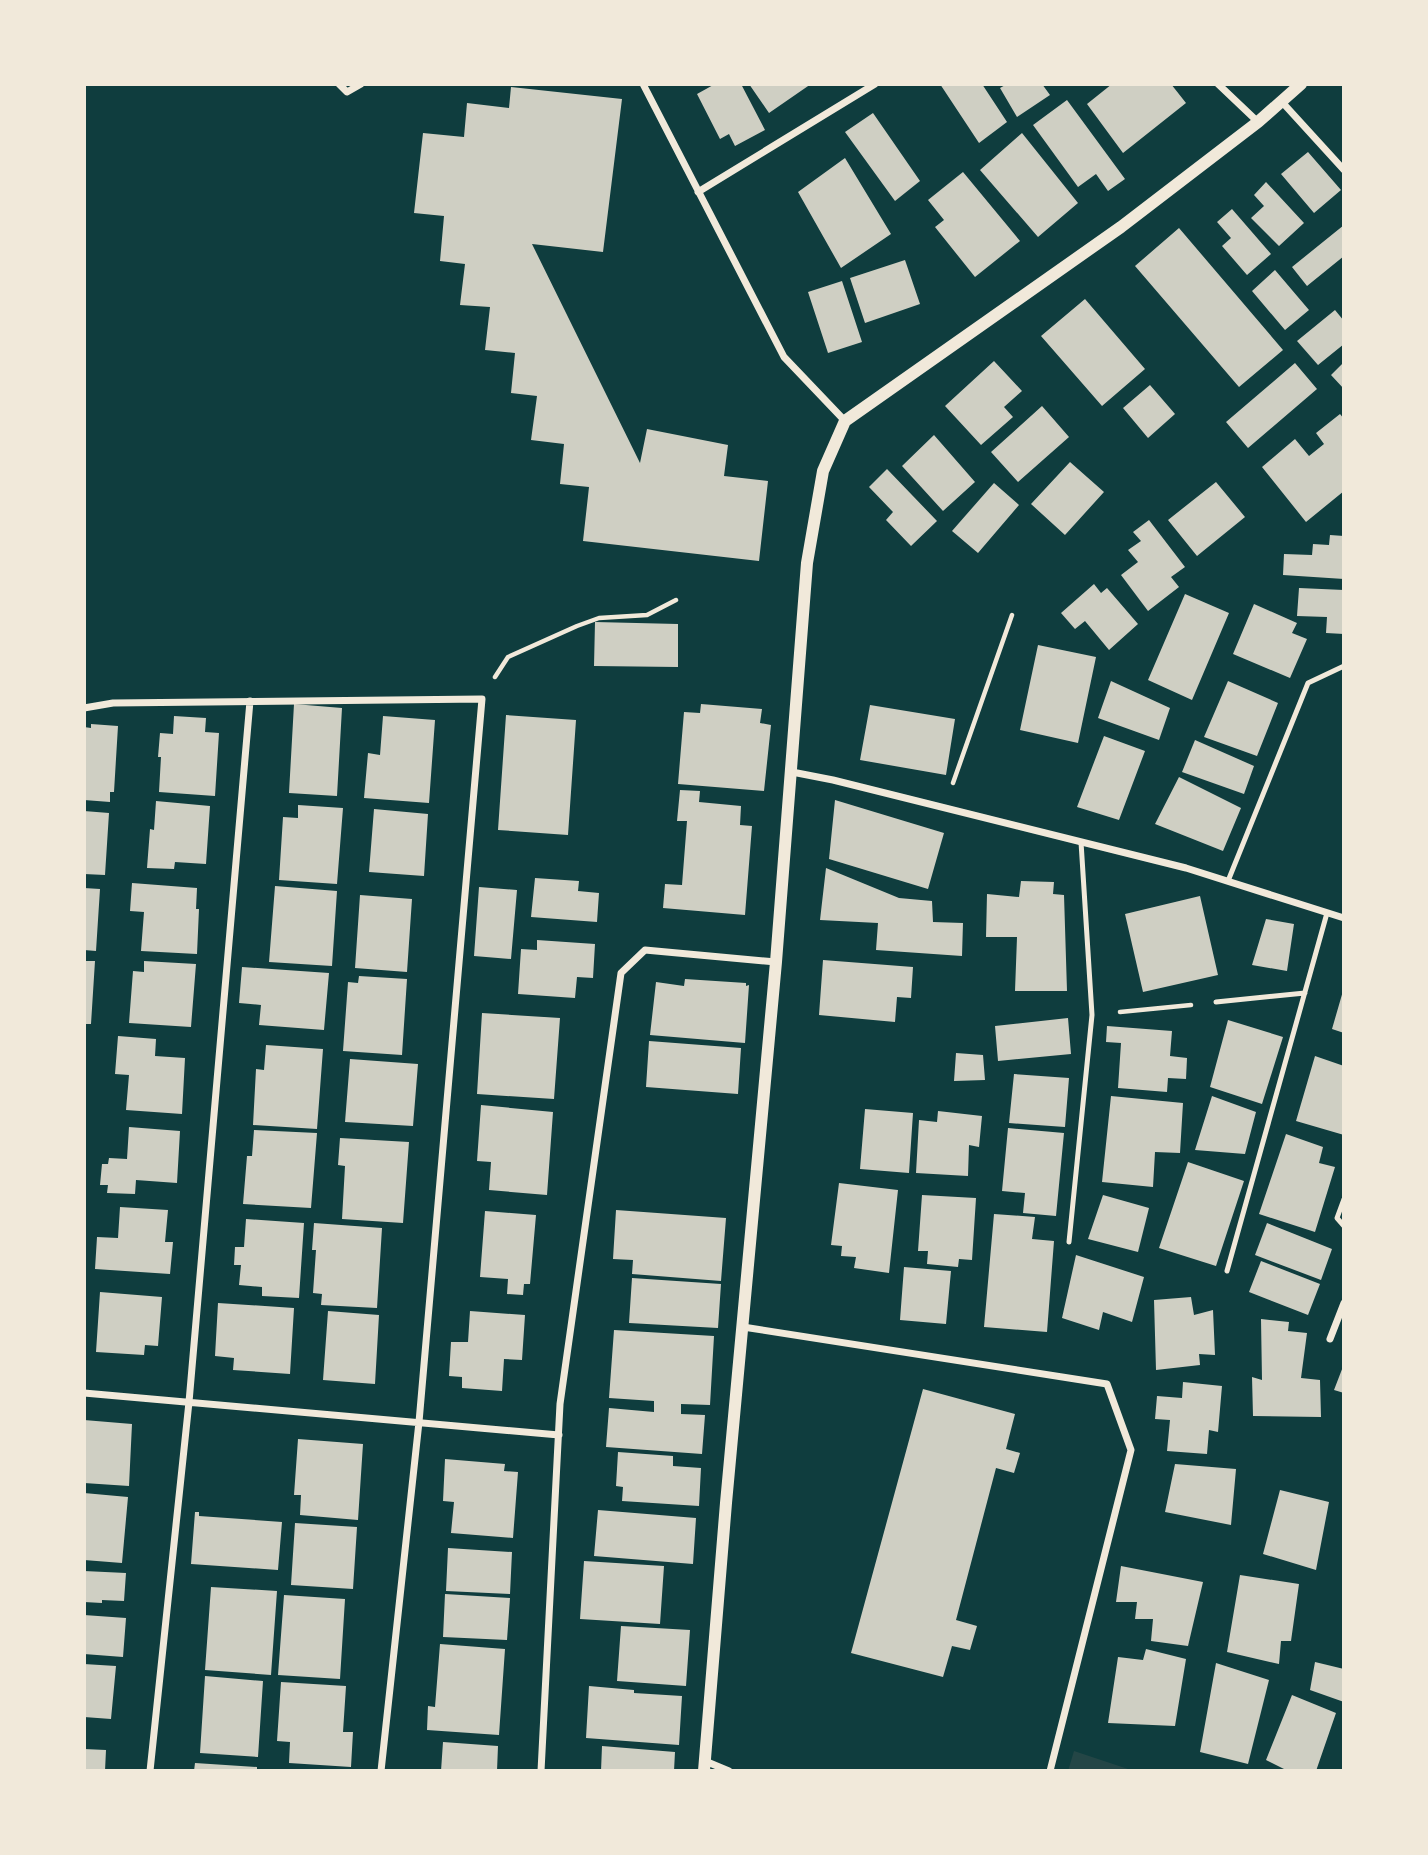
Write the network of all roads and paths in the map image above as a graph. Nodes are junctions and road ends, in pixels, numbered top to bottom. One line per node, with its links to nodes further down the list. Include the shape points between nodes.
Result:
1 (339, 84): 2 (street, via 348,92)
2 (361, 84)
3 (643, 84): 10 (street)
4 (875, 84): 10 (street)
5 (1219, 84): 8 (street)
6 (1301, 84): 7 (street)
7 (1282, 102): 8 (street); 9 (street)
8 (1258, 122): 11 (street, via 1121,227)
9 (1344, 170)
10 (698, 192): 11 (street, via 784,357)
11 (845, 421): 18 (street, via 822,471 807,564)
12 (676, 600): 15 (path, via 647,615 599,618 508,657)
13 (1012, 615): 19 (path)
14 (1344, 666): 21 (lane, via 1308,683)
15 (482, 699): 16 (street); 37 (street)
16 (250, 701): 17 (street, via 114,703); 36 (street)
17 (84, 708)
18 (792, 772): 19 (street); 24 (street)
19 (944, 808): 20 (street)
20 (1081, 842): 21 (street); 27 (lane)
21 (1228, 881): 22 (street)
22 (1327, 913): 23 (street); 25 (lane)
23 (1344, 918)
24 (776, 961): 33 (street); 38 (street, via 645,950 621,973)
25 (1305, 993): 26 (lane); 31 (lane)
26 (1216, 1002): 27 (path)
27 (1092, 1015): 30 (lane)
28 (1344, 1199): 29 (lane, via 1337,1218)
29 (1344, 1226)
30 (1069, 1242)
31 (1227, 1271)
32 (1344, 1303): 34 (street)
33 (743, 1327): 39 (street); 44 (street, via 1107,1384 1131,1450)
34 (1330, 1339)
35 (84, 1393): 36 (street)
36 (189, 1402): 37 (street); 40 (street)
37 (419, 1422): 38 (street); 41 (street)
38 (559, 1435): 42 (street)
39 (704, 1766): 43 (street)
40 (150, 1771)
41 (381, 1771)
42 (541, 1771)
43 (729, 1771)
44 (1050, 1771)

